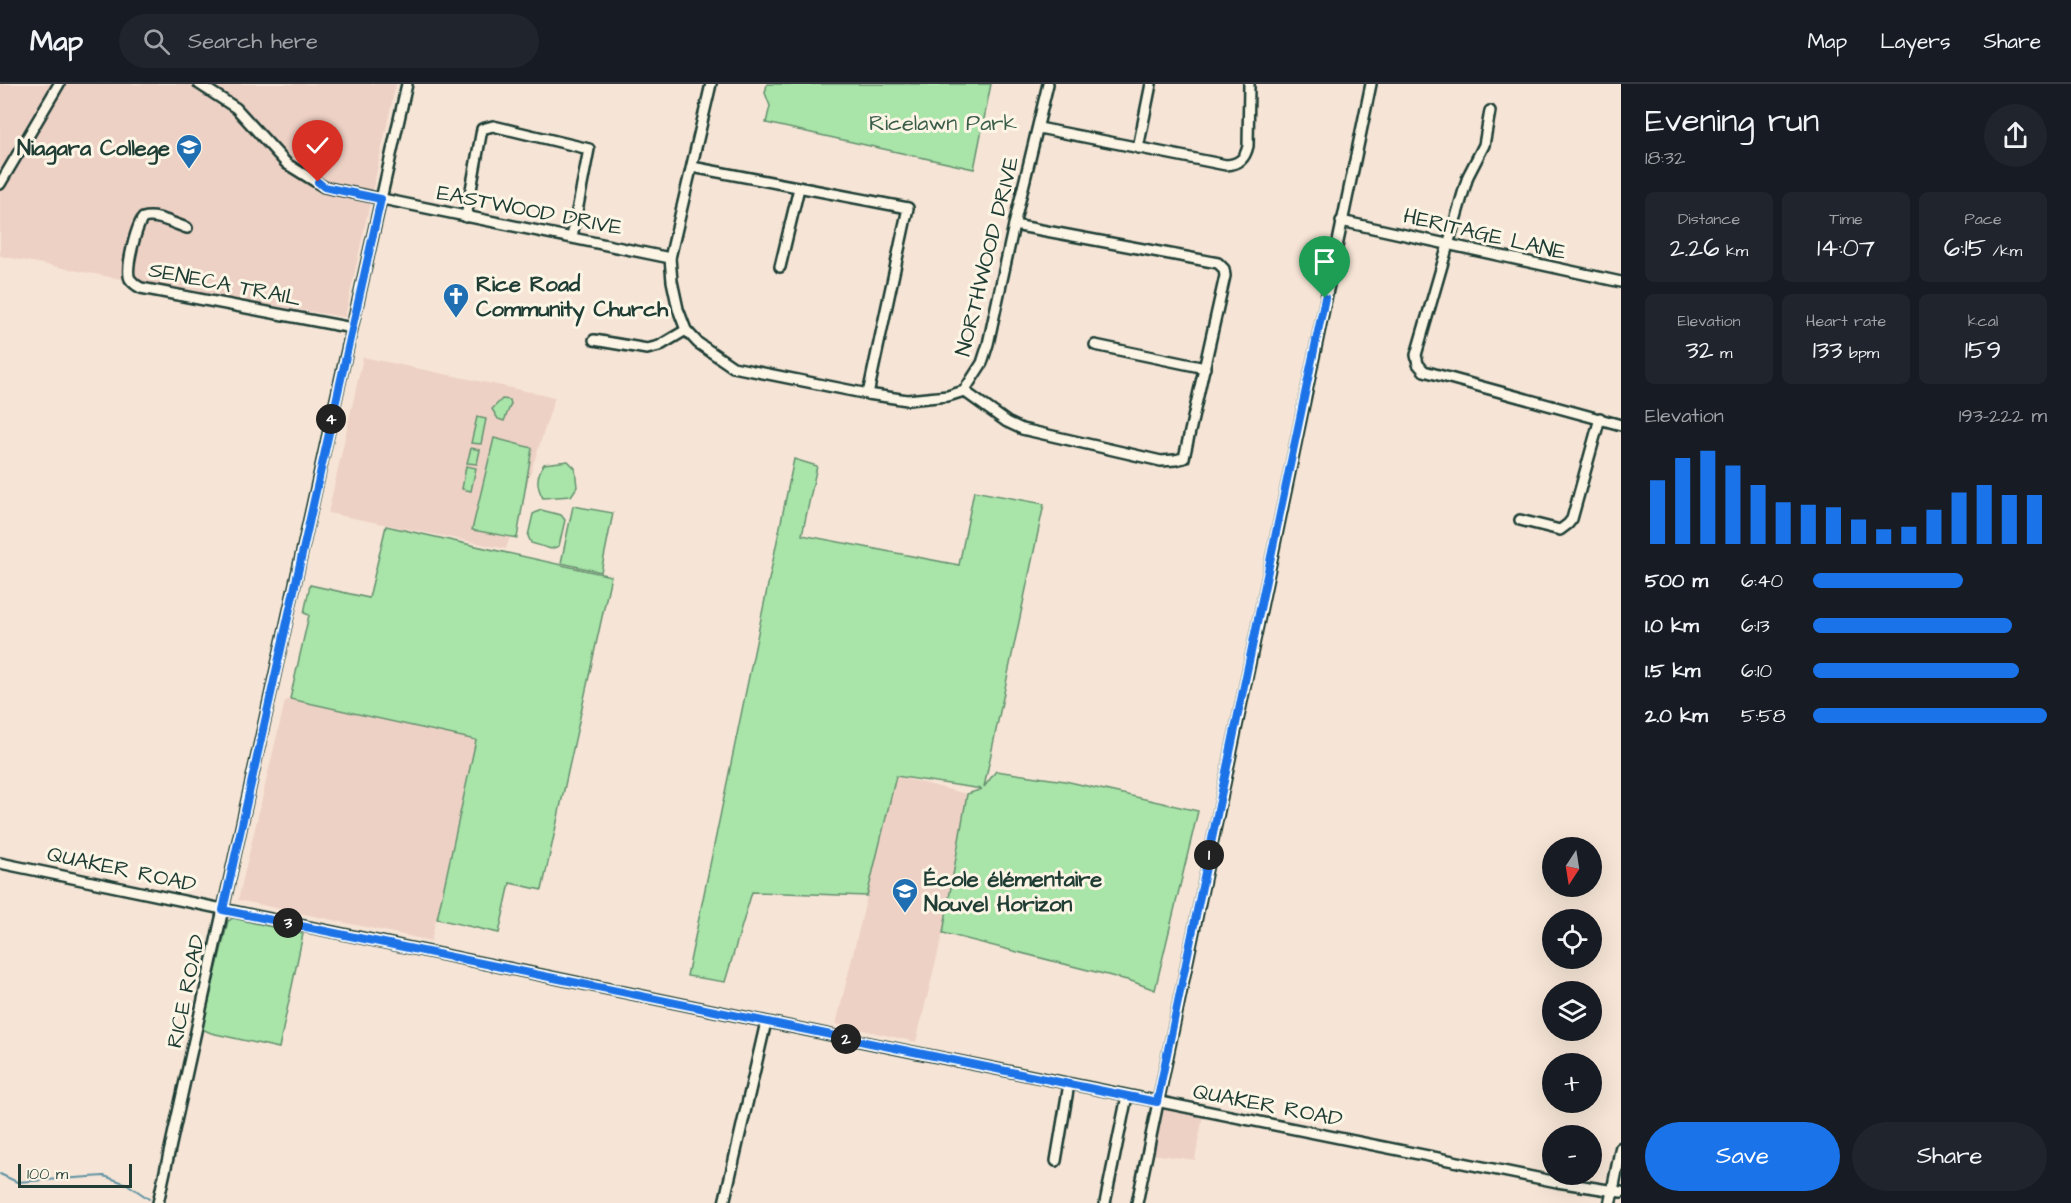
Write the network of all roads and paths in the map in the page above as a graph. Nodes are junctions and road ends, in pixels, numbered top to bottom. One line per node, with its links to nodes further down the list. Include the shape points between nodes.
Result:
1 (59, 84): 13 (street)
2 (199, 84): 15 (street, EASTWOOD DRIVE, via 236,108 299,173 324,187)
3 (407, 84): 15 (street, RICE ROAD)
4 (711, 84): 12 (street)
5 (1048, 84): 10 (street, NORTHWOOD DRIVE)
6 (1151, 84): 11 (street)
7 (1250, 84): 11 (street, via 1248,146 1241,161 1226,165)
8 (1371, 84): 17 (street)
9 (1490, 111): 21 (street, via 1484,145 1468,176)
10 (1039, 128): 11 (street); 18 (street, NORTHWOOD DRIVE)
11 (1138, 148)
12 (692, 167): 14 (street); 22 (street)
13 (0, 184)
14 (799, 188): 23 (street); 31 (street, via 908,208)
15 (381, 199): 16 (street, EASTWOOD DRIVE); 25 (street, RICE ROAD)
16 (466, 217): 20 (street, EASTWOOD DRIVE); 20 (street, via 482,129 493,126 590,149)
17 (1341, 221): 21 (street, HERITAGE LANE); 40 (street)
18 (1014, 225): 29 (street, via 1218,263 1225,276); 30 (street, NORTHWOOD DRIVE, via 988,344 982,363)
19 (187, 228): 25 (street, SENECA TRAIL, via 149,216 143,218 128,270 134,284)
20 (572, 237): 22 (street, EASTWOOD DRIVE)
21 (1447, 244): 24 (street, HERITAGE LANE); 32 (street, via 1416,355 1424,371)
22 (670, 258): 26 (street, via 678,309)
23 (780, 267)
24 (1621, 282)
25 (352, 328): 36 (street, RICE ROAD)
26 (686, 330): 27 (street, via 647,349); 31 (street, via 733,367)
27 (594, 340)
28 (1095, 345): 29 (street)
29 (1205, 368): 30 (street, via 1184,458 1175,460 1161,461 1022,429)
30 (964, 391): 31 (street, via 907,400)
31 (868, 394)
32 (1600, 418): 33 (street); 34 (street, via 1572,519 1560,530)
33 (1621, 425)
34 (1520, 520)
35 (0, 863): 36 (street, QUAKER ROAD)
36 (223, 910): 37 (street, QUAKER ROAD); 44 (street, RICE ROAD)
37 (766, 1022): 38 (street, QUAKER ROAD); 45 (street)
38 (1069, 1084): 39 (street, QUAKER ROAD); 42 (street)
39 (1127, 1096): 40 (street, QUAKER ROAD); 46 (street)
40 (1157, 1102): 43 (street, QUAKER ROAD); 47 (street)
41 (1621, 1148): 43 (main road)
42 (1056, 1161)
43 (1617, 1191): 48 (main road)
44 (158, 1203)
45 (724, 1203)
46 (1105, 1203)
47 (1137, 1203)
48 (1610, 1203)

